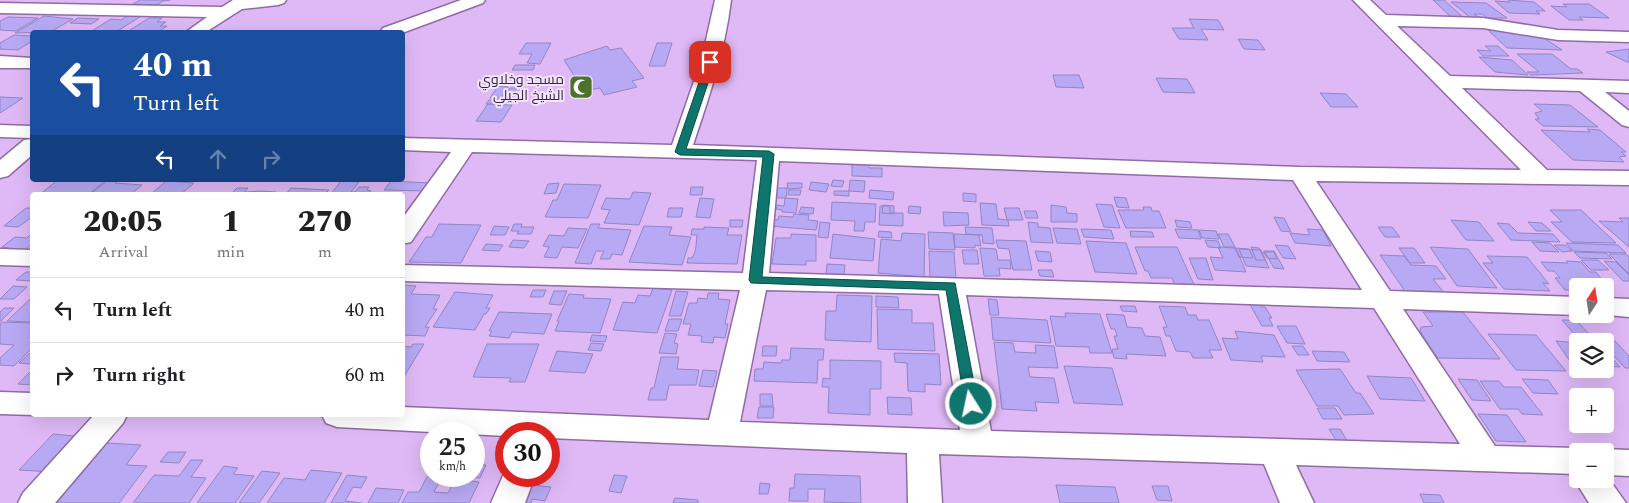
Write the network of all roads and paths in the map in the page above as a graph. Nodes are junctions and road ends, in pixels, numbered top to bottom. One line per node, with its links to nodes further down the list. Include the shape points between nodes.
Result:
1 (278, 0): 5 (street)
2 (478, 0): 9 (street)
3 (723, 0): 22 (street, via 713,54)
4 (1361, 0): 7 (street)
5 (236, 5): 6 (street); 8 (street)
6 (0, 8)
7 (1384, 20): 10 (street, via 1483,23 1558,35); 13 (street)
8 (198, 30)
9 (395, 30)
10 (1629, 37)
11 (0, 62): 12 (street)
12 (30, 63)
13 (1443, 82): 14 (street); 26 (street)
14 (1584, 86): 15 (street); 16 (street)
15 (1629, 87)
16 (1629, 121)
17 (0, 131): 18 (street)
18 (30, 132)
19 (405, 144): 21 (street)
20 (30, 147): 24 (street)
21 (465, 147): 22 (street); 28 (street)
22 (680, 152): 23 (street)
23 (769, 154): 25 (street); 32 (street)
24 (0, 171)
25 (1300, 174): 26 (street); 34 (street)
26 (1540, 176): 27 (street)
27 (1629, 178)
28 (405, 234)
29 (0, 257): 30 (street)
30 (30, 258)
31 (405, 272): 32 (street)
32 (755, 280): 33 (street); 44 (street)
33 (951, 286): 34 (street); 46 (street)
34 (1382, 300): 35 (street); 48 (street)
35 (1569, 306)
36 (1614, 307): 37 (street)
37 (1629, 308)
38 (0, 403): 39 (street)
39 (30, 404)
40 (110, 417): 54 (street)
41 (364, 417): 42 (street)
42 (495, 427)
43 (560, 430): 44 (street)
44 (722, 432): 45 (street)
45 (923, 441): 46 (street); 56 (street)
46 (978, 443): 47 (street)
47 (1275, 453): 48 (street); 57 (street)
48 (1485, 457): 50 (street)
49 (1629, 463): 51 (street)
50 (1569, 464)
51 (1614, 464)
52 (515, 487): 55 (street)
53 (1600, 488): 58 (street)
54 (35, 503)
55 (508, 503)
56 (925, 503)
57 (1297, 503)
58 (1609, 503)

